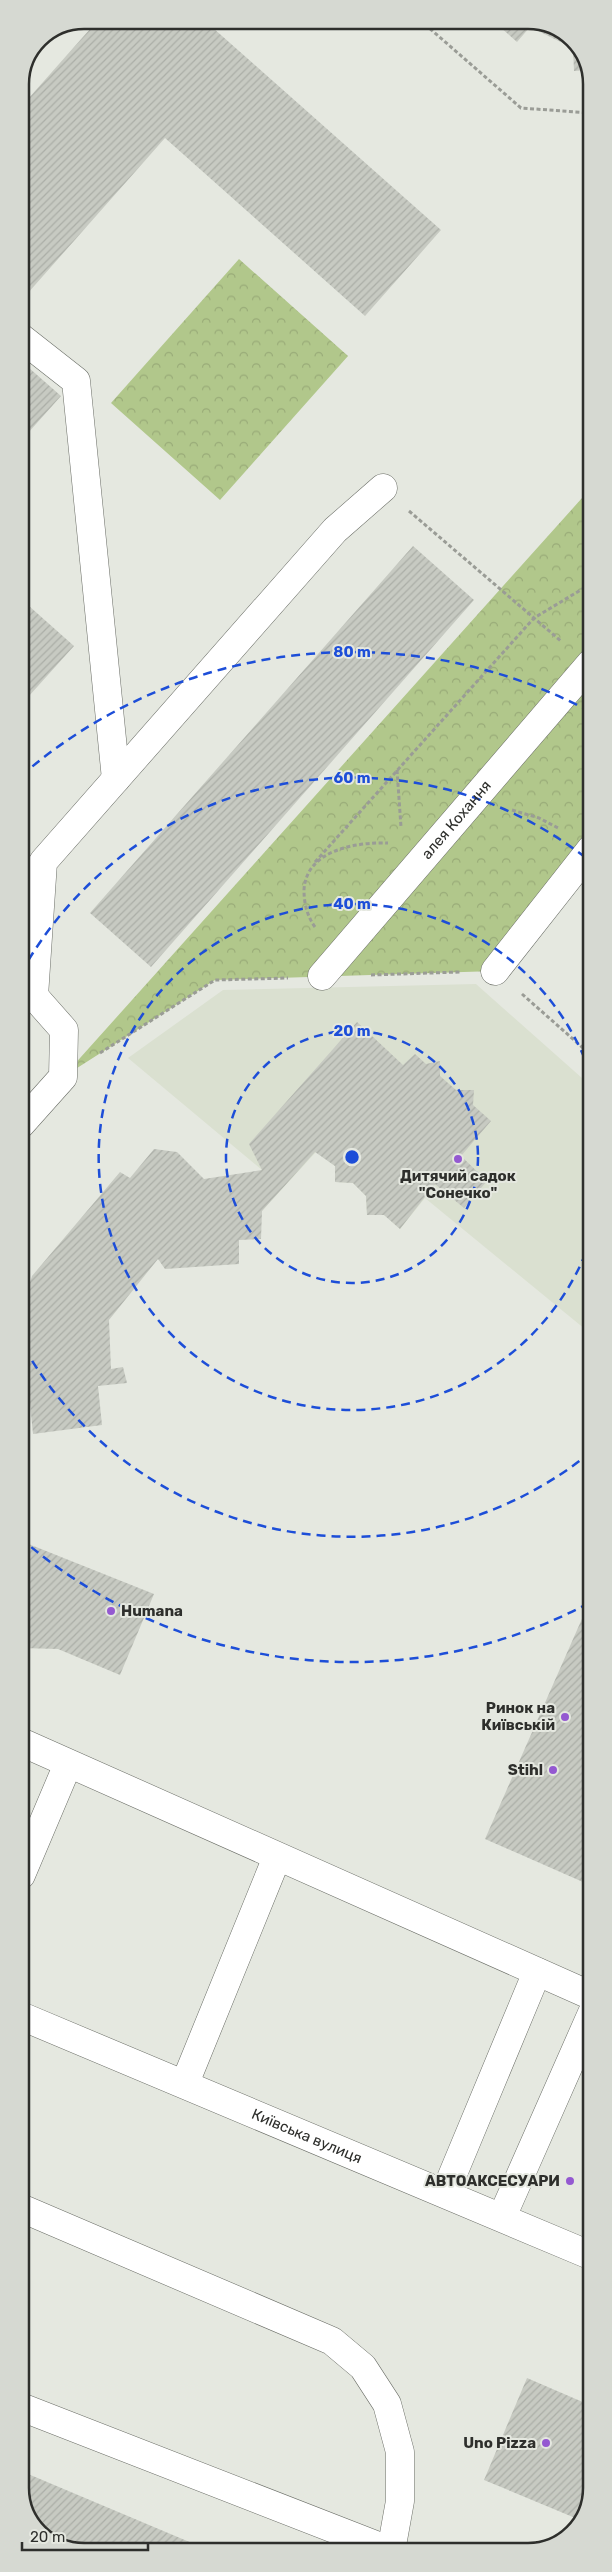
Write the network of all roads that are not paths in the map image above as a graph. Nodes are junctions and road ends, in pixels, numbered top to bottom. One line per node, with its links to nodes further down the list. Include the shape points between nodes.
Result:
1 (29, 344): 4 (main road, via 76,381)
2 (383, 488): 4 (main road, via 335,530)
3 (583, 672): 7 (main road, алея Кохання)
4 (116, 779): 8 (main road, via 43,862)
5 (583, 859): 6 (main road)
6 (495, 970)
7 (322, 976)
8 (29, 978)
9 (29, 997): 10 (main road, via 64,1030 63,1077)
10 (29, 1114)
11 (29, 1746): 12 (main road)
12 (68, 1764): 13 (main road); 14 (main road)
13 (29, 1857)
14 (277, 1857): 15 (main road); 19 (main road)
15 (537, 1972): 16 (main road); 20 (main road)
16 (583, 1992)
17 (29, 2019): 19 (main road, Київська вулиця)
18 (583, 2033): 22 (main road)
19 (185, 2083): 20 (main road, Київська вулиця)
20 (445, 2193): 22 (main road, Київська вулиця)
21 (29, 2211): 26 (main road, via 332,2341 363,2367 387,2404 400,2452 400,2501)
22 (502, 2217): 23 (main road, Київська вулиця)
23 (583, 2252)
24 (29, 2410): 25 (main road)
25 (370, 2543)
26 (392, 2543)

